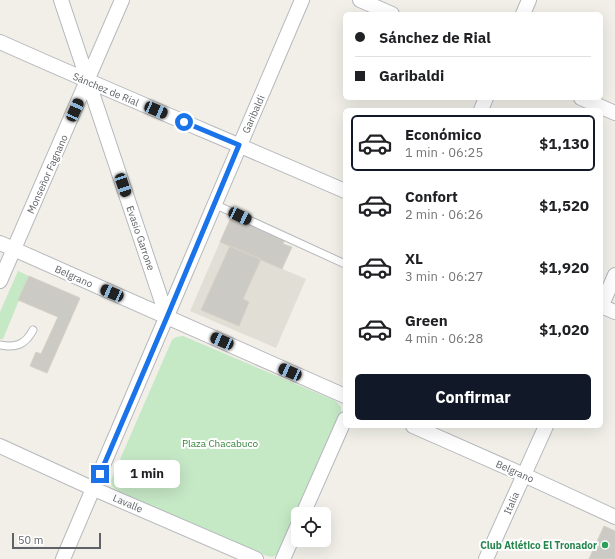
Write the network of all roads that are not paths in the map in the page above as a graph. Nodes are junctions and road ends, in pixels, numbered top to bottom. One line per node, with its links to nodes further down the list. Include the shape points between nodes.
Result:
1 (61, 0): 9 (street, Evasio Garrone)
2 (122, 0): 9 (street, Monseñor Fagnano)
3 (302, 0): 12 (street, Garibaldi)
4 (360, 0): 6 (street)
5 (529, 0): 7 (street)
6 (387, 12)
7 (524, 12)
8 (0, 42): 9 (street, Sánchez de Rial)
9 (88, 82): 12 (street, Sánchez de Rial); 16 (street, Monseñor Fagnano); 25 (street, Evasio Garrone)
10 (586, 100): 11 (street)
11 (615, 113)
12 (239, 145): 13 (street, Sánchez de Rial); 14 (street, Garibaldi)
13 (343, 190)
14 (214, 204): 17 (lane); 25 (street, Garibaldi)
15 (0, 243): 16 (street, Belgrano)
16 (14, 249): 19 (street, Monseñor Fagnano); 25 (street, Belgrano)
17 (343, 263)
18 (615, 275): 21 (street)
19 (0, 281)
20 (615, 301): 22 (street)
21 (603, 302)
22 (603, 305)
23 (603, 307): 24 (street)
24 (615, 312)
25 (167, 317): 28 (street, Belgrano); 34 (street, Garibaldi)
26 (33, 330): 27 (lane, via 29,338 22,343 14,346)
27 (0, 345)
28 (343, 395)
29 (343, 424): 35 (street)
30 (418, 428): 33 (street, Belgrano)
31 (545, 428): 33 (street, Italia)
32 (0, 446): 34 (street, Lavalle)
33 (524, 475): 36 (street, Belgrano); 41 (street, Italia)
34 (94, 488): 38 (street, Garibaldi); 39 (street, Lavalle)
35 (306, 507)
36 (615, 517)
37 (291, 541): 40 (street)
38 (63, 559)
39 (256, 559)
40 (283, 559)
41 (486, 559)

